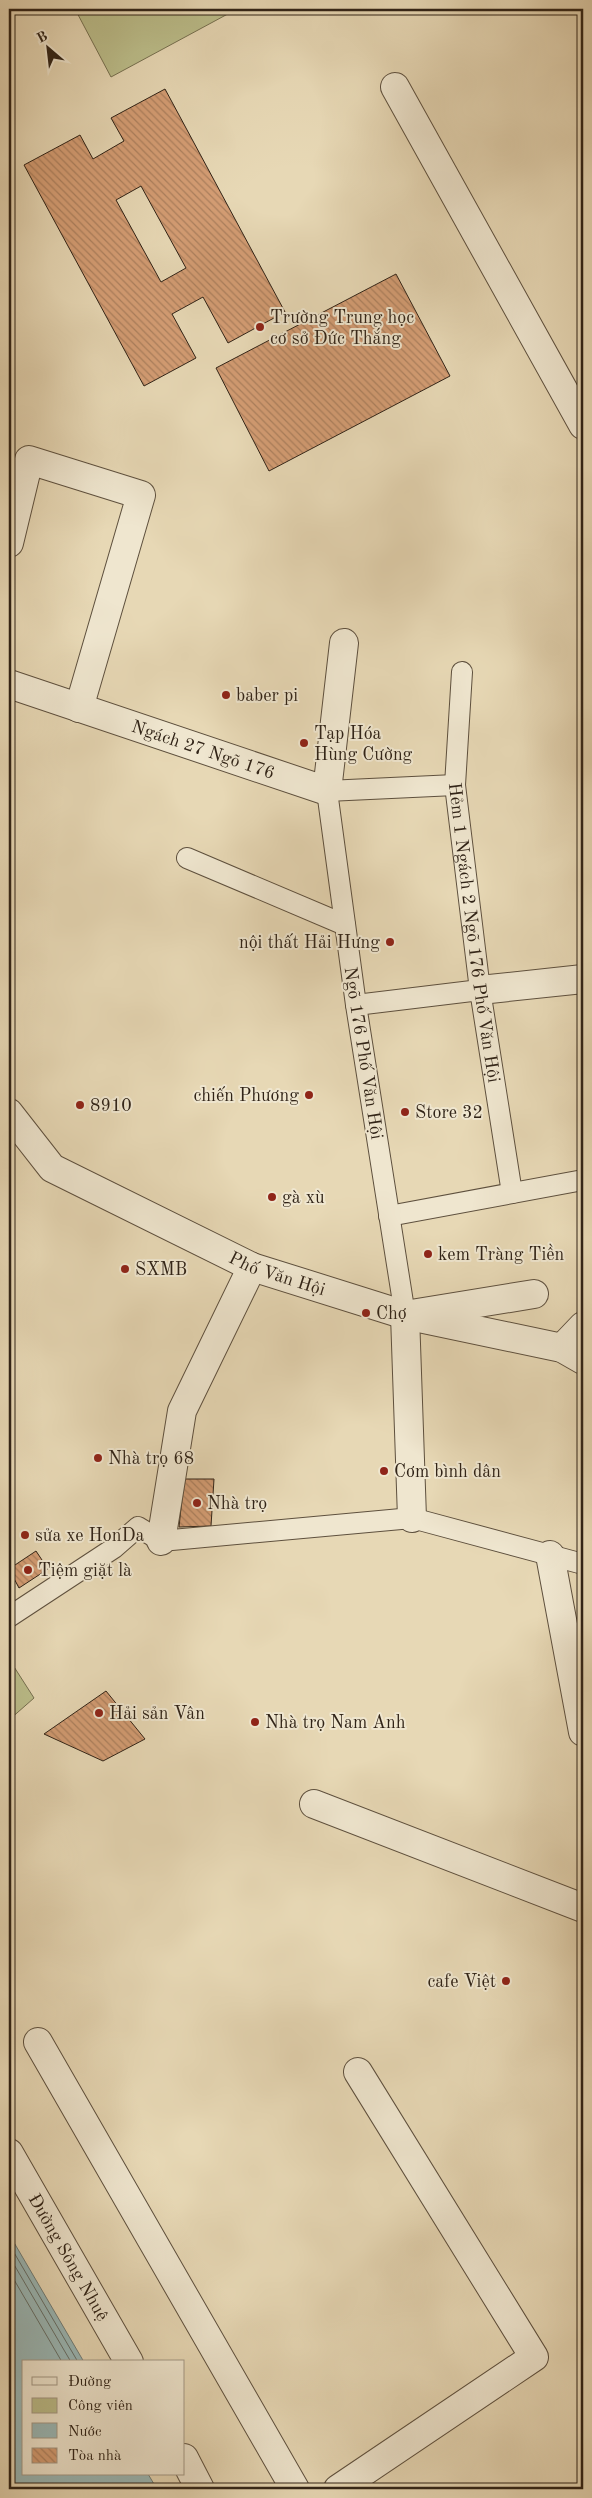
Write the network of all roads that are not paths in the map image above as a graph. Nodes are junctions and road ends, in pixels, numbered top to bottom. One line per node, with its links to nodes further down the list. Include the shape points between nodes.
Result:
1 (395, 87): 2 (street)
2 (583, 425)
3 (9, 543): 7 (street, via 29,460 141,495)
4 (344, 642): 9 (street)
5 (462, 672): 8 (lane, Hẻm 1 Ngách 2 Ngõ 176 Phố Văn Hội)
6 (9, 684): 7 (street, Ngách 27 Ngõ 176)
7 (80, 708): 9 (street, Ngách 27 Ngõ 176)
8 (455, 785): 9 (lane); 13 (lane, Hẻm 1 Ngách 2 Ngõ 176 Phố Văn Hội)
9 (327, 791): 11 (lane, Ngõ 176 Phố Văn Hội)
10 (188, 858): 11 (lane)
11 (345, 925): 14 (lane, Ngõ 176 Phố Văn Hội)
12 (583, 979): 13 (street)
13 (480, 990): 14 (lane); 17 (lane, Hẻm 1 Ngách 2 Ngõ 176 Phố Văn Hội)
14 (356, 1005): 18 (lane, Ngõ 176 Phố Văn Hội)
15 (9, 1113): 19 (street, Phố Văn Hội, via 52,1168)
16 (583, 1180): 17 (lane)
17 (512, 1193): 18 (lane)
18 (389, 1216): 21 (lane, Ngõ 176 Phố Văn Hội)
19 (252, 1267): 21 (street, Phố Văn Hội); 25 (street, via 182,1411)
20 (534, 1294): 21 (street)
21 (404, 1315): 23 (street, Phố Văn Hội); 24 (street)
22 (583, 1326): 23 (street)
23 (572, 1354)
24 (412, 1518): 25 (lane); 26 (lane)
25 (161, 1541): 28 (lane, via 138,1527 114,1548)
26 (550, 1555): 27 (lane); 29 (street)
27 (583, 1564)
28 (9, 1617)
29 (583, 1732)
30 (314, 1804): 31 (street)
31 (583, 1908)
32 (38, 2042): 38 (street)
33 (358, 2072): 39 (street, via 534,2357)
34 (9, 2153): 35 (street, Đường Sông Nhuệ)
35 (128, 2360)
36 (185, 2460): 37 (street)
37 (200, 2489)
38 (295, 2489)
39 (338, 2489)

